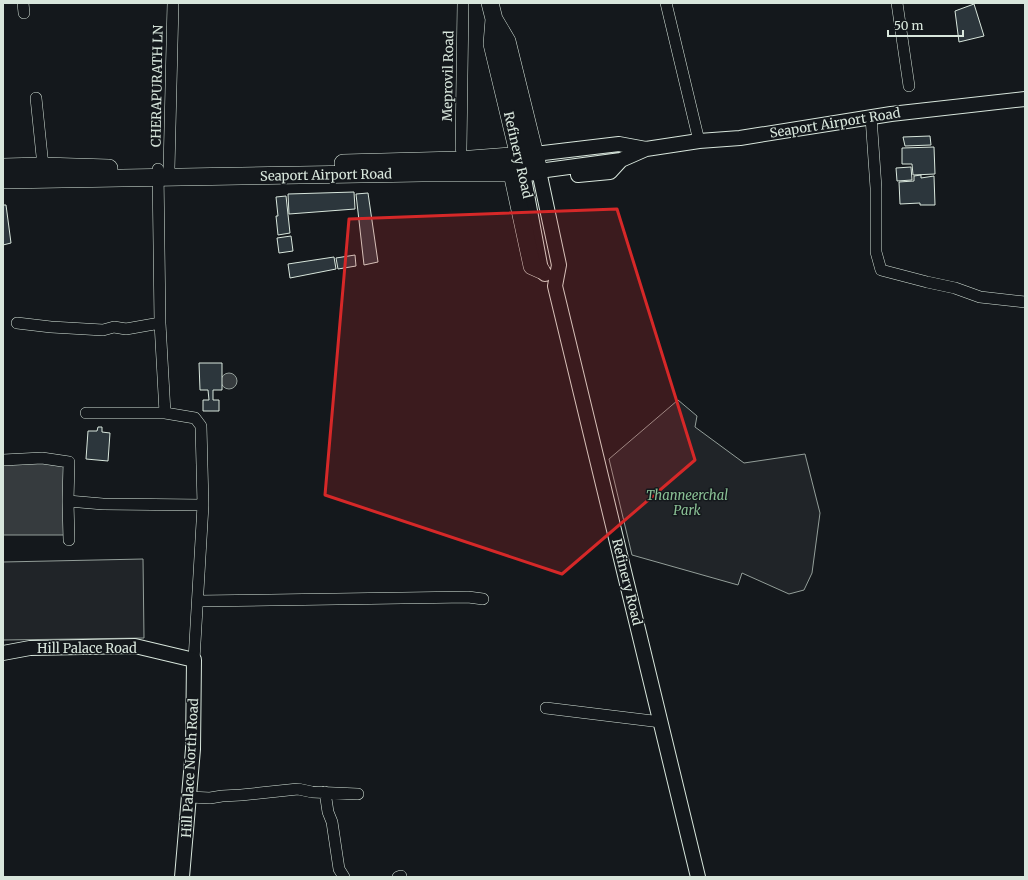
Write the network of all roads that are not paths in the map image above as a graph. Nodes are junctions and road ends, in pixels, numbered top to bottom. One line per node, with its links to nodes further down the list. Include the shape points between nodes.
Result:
1 (173, 3): 17 (street, CHERAPURATH LN)
2 (463, 3): 11 (street, Meprovil Road)
3 (666, 3): 10 (street)
4 (897, 3): 6 (street)
5 (492, 11): 14 (highway, Refinery Road, via 507,41); 14 (highway, Refinery Road, via 492,44)
6 (909, 86)
7 (36, 98): 15 (street)
8 (1025, 99): 9 (main road, Seaport Airport Road)
9 (871, 117): 10 (main road, Seaport Airport Road, via 740,138); 21 (street, via 876,188 876,252 880,270 955,288 980,297)
10 (699, 141): 12 (main road, Seaport Airport Road)
11 (461, 149): 13 (highway, via 449,150); 14 (highway)
12 (646, 149): 14 (main road, Seaport Airport Road, via 621,160); 14 (main road, Seaport Airport Road, via 618,144)
13 (422, 161): 14 (highway, Seaport Airport Road); 17 (highway, Seaport Airport Road)
14 (529, 163): 17 (highway, Seaport Airport Road, via 422,173); 19 (highway, via 532,266); 20 (main road, Refinery Road, via 559,265)
15 (43, 166): 16 (highway, Seaport Airport Road); 17 (highway, Seaport Airport Road)
16 (3, 167)
17 (162, 172): 18 (highway, Seaport Airport Road); 23 (street, CHERAPURATH LN)
18 (3, 180)
19 (541, 270): 20 (main road, Refinery Road)
20 (555, 286): 35 (main road, Refinery Road)
21 (1025, 302)
22 (17, 323): 23 (street, via 51,328 103,330)
23 (160, 323): 25 (street, CHERAPURATH LN)
24 (86, 413): 25 (street)
25 (165, 413): 28 (street, via 195,418 201,426)
26 (3, 460): 27 (street, via 42,458 69,462)
27 (68, 501): 28 (street); 29 (street)
28 (203, 505): 31 (street)
29 (69, 540)
30 (483, 599): 31 (street, via 468,597)
31 (198, 601): 33 (street)
32 (3, 653): 33 (main road, Hill Palace Road, via 30,648 135,646)
33 (194, 660): 38 (main road, Hill Palace North Road, via 193,749)
34 (546, 708): 35 (street)
35 (661, 722): 41 (main road, Refinery Road)
36 (325, 792): 37 (street); 38 (street, via 298,790 210,798); 40 (street, via 339,869)
37 (358, 794)
38 (189, 797): 39 (main road, Hill Palace North Road)
39 (182, 877)
40 (344, 877)
41 (698, 877)

